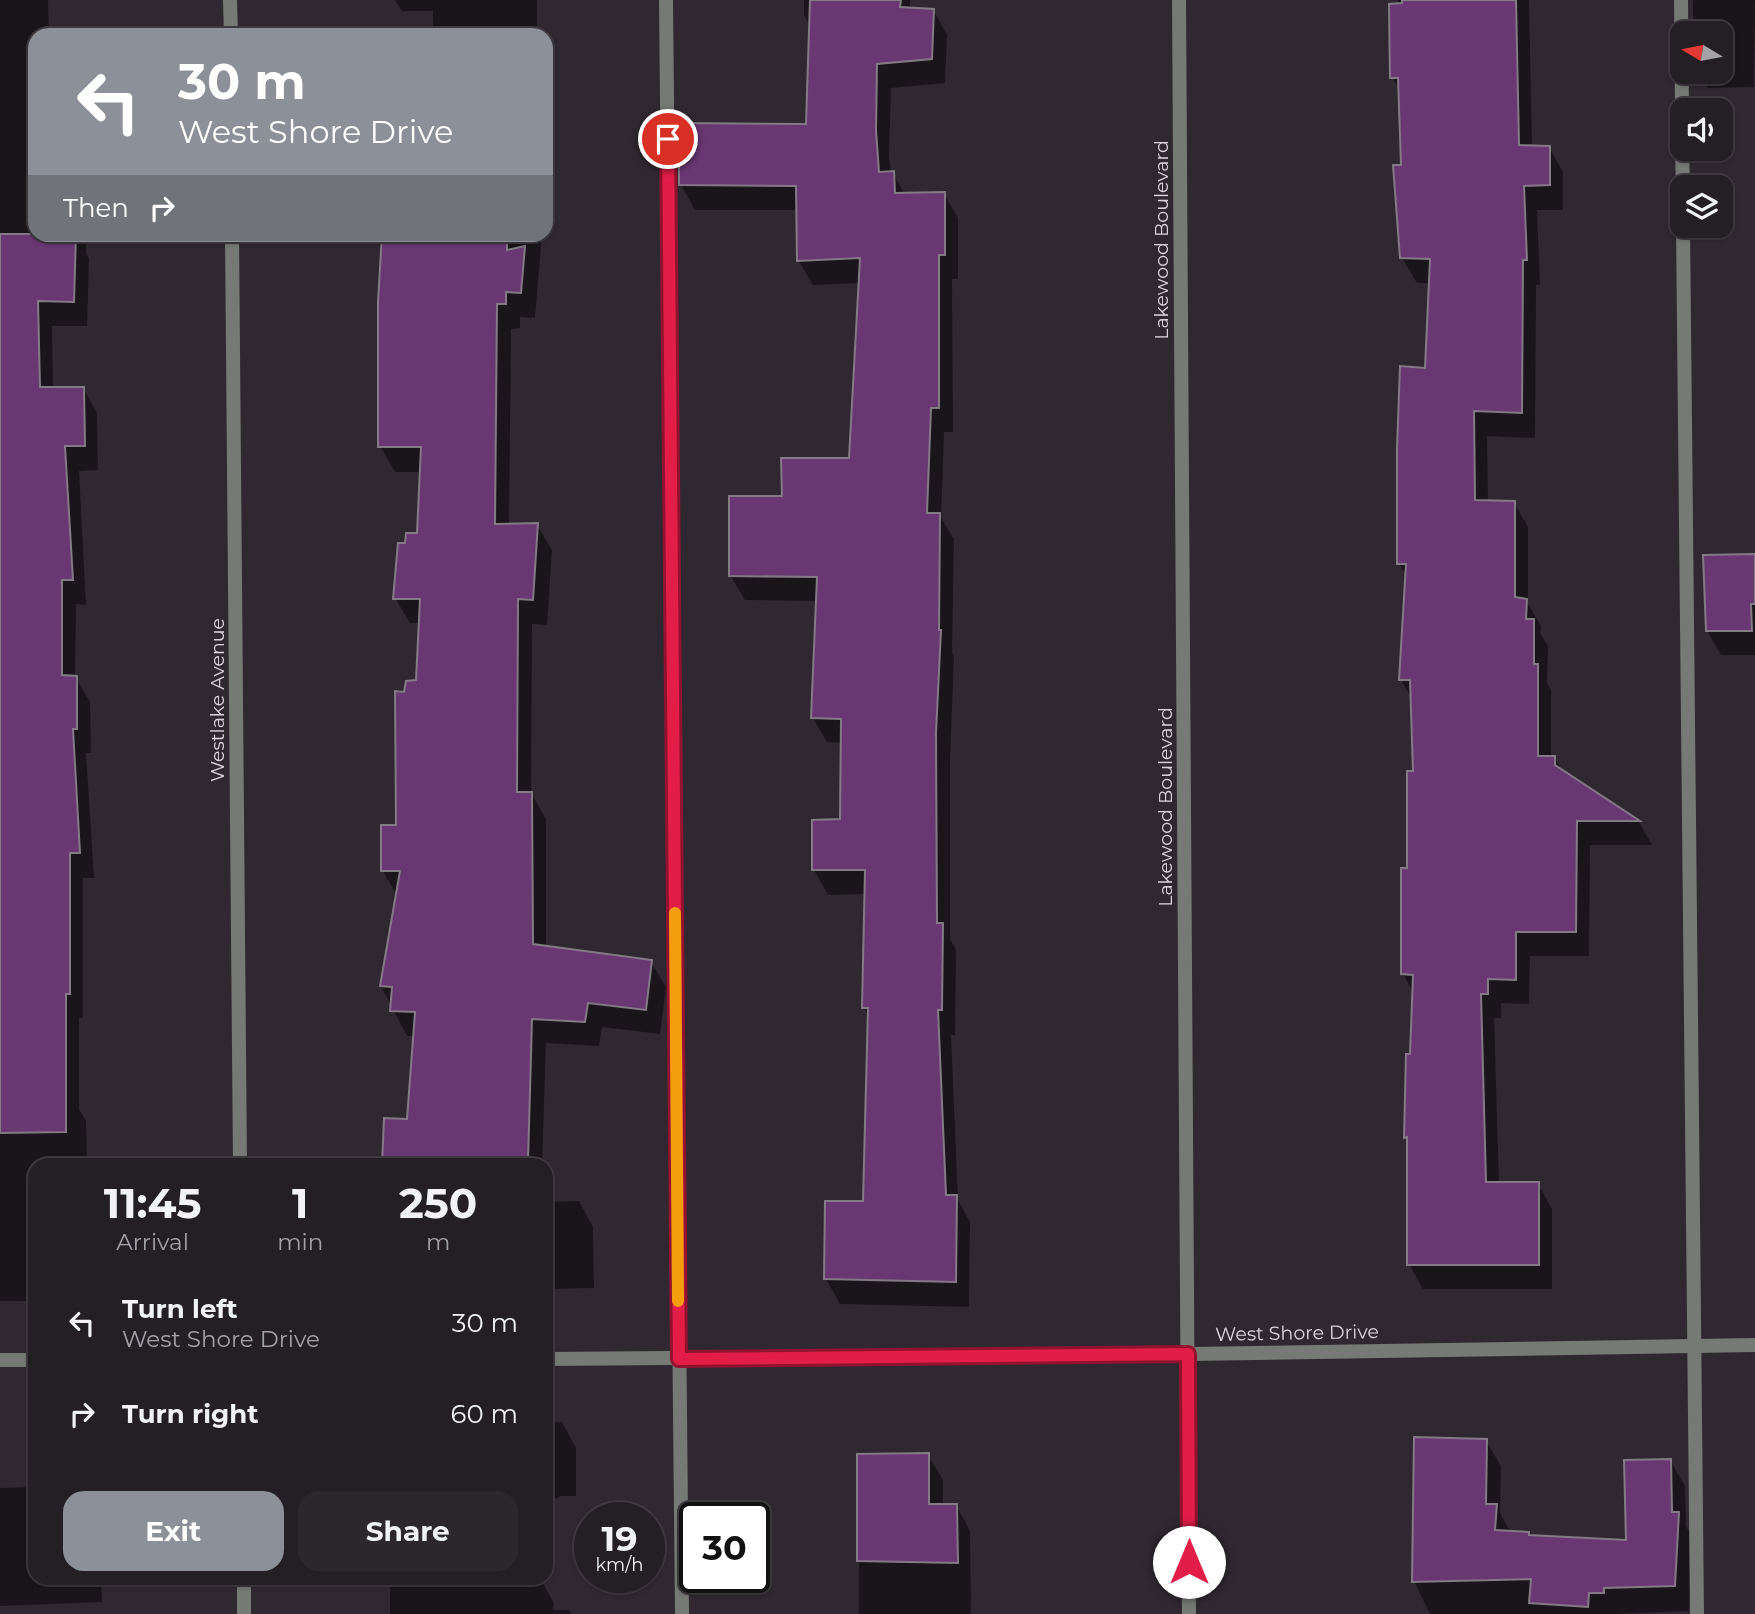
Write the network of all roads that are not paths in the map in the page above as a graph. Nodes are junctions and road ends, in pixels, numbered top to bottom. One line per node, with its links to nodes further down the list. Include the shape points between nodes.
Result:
1 (230, 0): 5 (street)
2 (666, 0): 14 (street)
3 (1179, 0): 12 (street, Lakewood Boulevard)
4 (1681, 0): 6 (street)
5 (231, 28)
6 (1682, 98)
7 (1683, 238): 11 (street)
8 (232, 242): 9 (street, Westlake Avenue)
9 (240, 1158)
10 (1755, 1345): 11 (street, West Shore Drive)
11 (1695, 1346): 12 (street, West Shore Drive); 21 (street)
12 (1188, 1354): 14 (street, West Shore Drive); 20 (street, Lakewood Boulevard)
13 (553, 1359): 14 (street, West Shore Drive)
14 (679, 1359): 19 (street)
15 (0, 1360): 16 (street)
16 (28, 1360)
17 (244, 1585): 18 (street)
18 (244, 1614)
19 (682, 1614)
20 (1189, 1614)
21 (1697, 1614)

